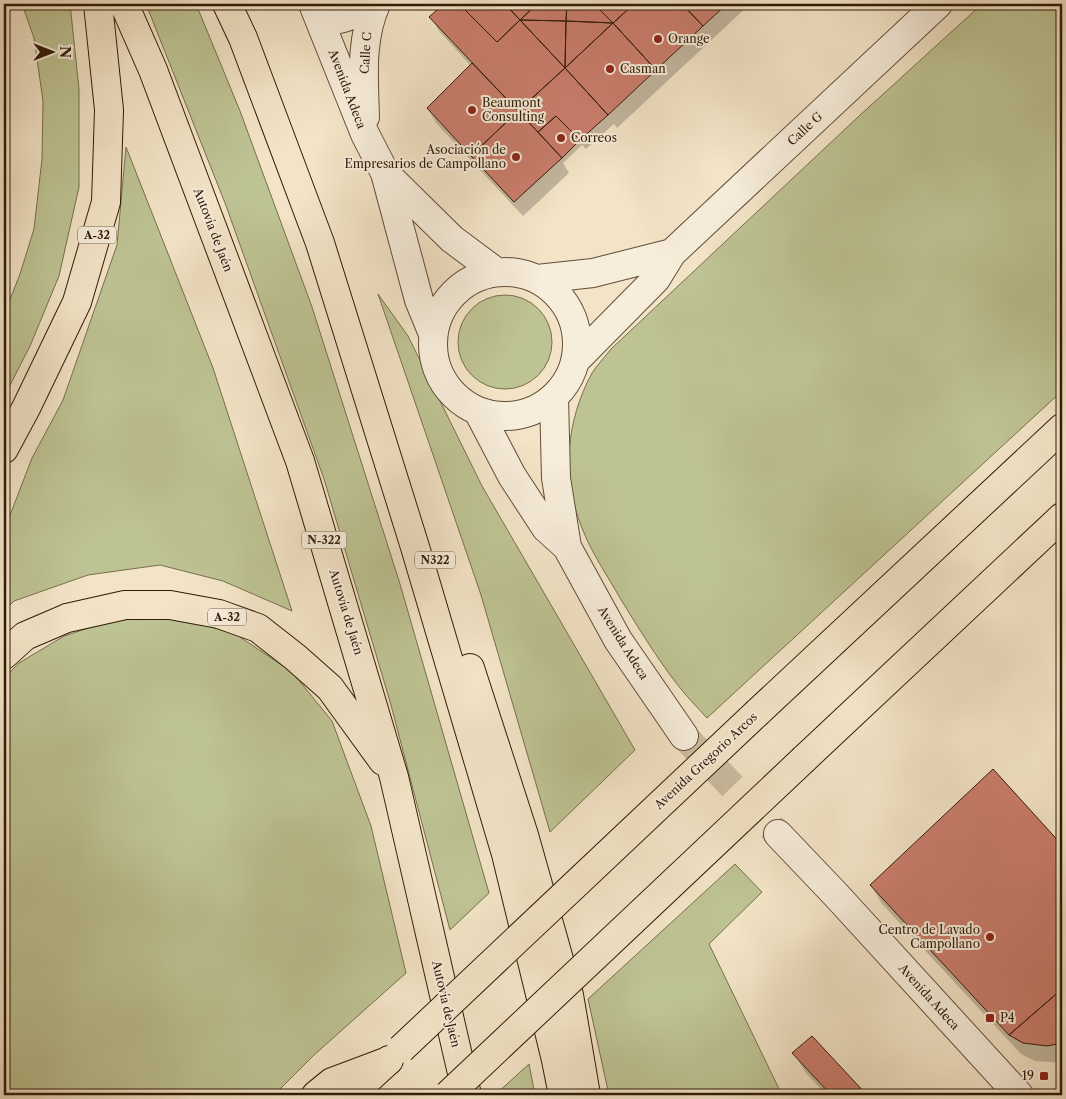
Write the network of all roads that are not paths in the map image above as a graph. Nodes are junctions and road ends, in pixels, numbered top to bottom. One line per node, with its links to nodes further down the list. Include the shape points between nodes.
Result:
1 (98, 4): 19 (main road, A-32, via 109,110 106,202 77,302)
2 (124, 4): 24 (main road, Autovía de Jaén / N-322, via 153,70 300,461)
3 (227, 4): 8 (main road)
4 (369, 4): 7 (street, via 334,22)
5 (376, 4): 9 (street, Calle C, via 364,45)
6 (938, 4): 11 (street, Calle G)
7 (321, 9): 9 (street, Avenida Adeca)
8 (243, 38): 31 (main road, via 320,242 415,546 506,854); 32 (main road, N322, via 336,257 518,816 569,995)
9 (365, 134): 10 (street, Avenida Adeca)
10 (385, 173): 12 (street, Avenida Adeca, via 452,239); 14 (street, Avenida Adeca, via 419,300)
11 (672, 253): 13 (street, Calle G, via 593,273); 15 (street, Calle G, via 656,279)
12 (495, 272): 13 (street, via 514,272); 14 (street, via 470,280 452,294 440,310)
13 (538, 279): 15 (street, via 563,300 574,322)
14 (433, 334): 17 (street, via 434,360 440,376 456,396)
15 (575, 360): 16 (street, via 568,378)
16 (554, 396): 17 (street, via 530,411 507,416); 21 (street, Avenida Adeca, via 556,478)
17 (478, 411): 21 (street, Avenida Adeca, via 512,476 546,528)
18 (1062, 428): 26 (main road, Avenida Gregorio Arcos, bridge)
19 (4, 449)
20 (1062, 517): 29 (main road, bridge)
21 (567, 547): 23 (street, Avenida Adeca, via 618,640)
22 (4, 655): 24 (main road, A-32, via 25,636 67,618 125,605 170,605 219,614 258,628 330,688)
23 (684, 736)
24 (394, 777): 30 (main road, Autovía de Jaén / N-322)
25 (778, 834): 33 (street, Avenida Adeca)
26 (395, 1055): 27 (main road, via 332,1082); 28 (main road, Avenida Gregorio Arcos)
27 (316, 1095)
28 (351, 1095)
29 (448, 1095)
30 (467, 1095)
31 (563, 1095)
32 (586, 1095)
33 (1018, 1095)

